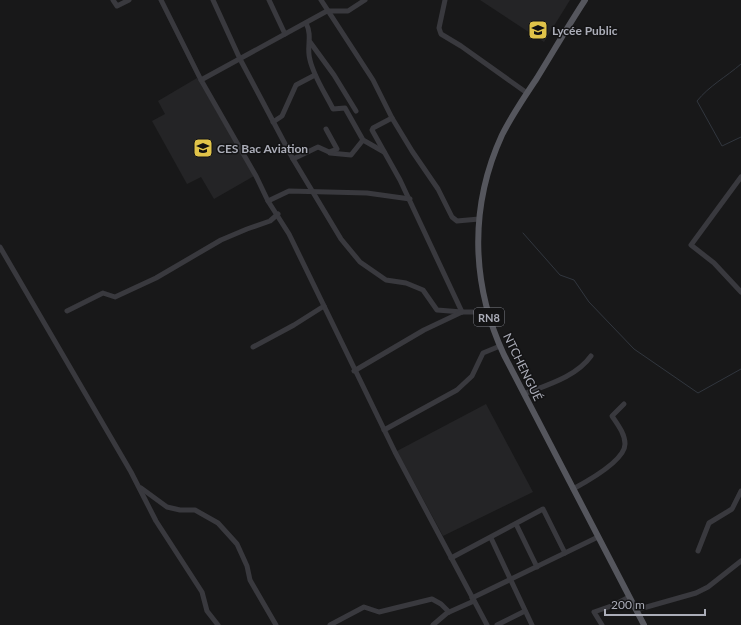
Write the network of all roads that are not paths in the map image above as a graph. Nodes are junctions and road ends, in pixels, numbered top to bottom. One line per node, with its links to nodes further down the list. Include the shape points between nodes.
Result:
1 (113, 0): 2 (street, via 117,6)
2 (129, 0)
3 (161, 0): 16 (street)
4 (213, 0): 14 (street)
5 (269, 0): 12 (street)
6 (321, 0): 10 (street)
7 (364, 0): 10 (street, via 348,11)
8 (445, 0): 17 (street, via 438,28 441,34)
9 (584, 0): 17 (main road, NTCHENGUÉ / RN8)
10 (327, 11): 11 (street); 19 (street, via 373,80)
11 (306, 23): 12 (street); 13 (street, via 310,31)
12 (285, 34): 14 (street)
13 (310, 42): 15 (street, via 309,60); 18 (street)
14 (240, 59): 16 (street); 20 (street)
15 (315, 75): 20 (street, via 296,85 282,116); 22 (street, via 333,109 345,108)
16 (201, 80): 29 (street)
17 (527, 93): 31 (main road, NTCHENGUÉ / RN8, via 508,124 496,151 484,188)
18 (356, 111)
19 (392, 118): 24 (street, via 373,128); 31 (street, via 438,189 452,217 457,221)
20 (273, 122): 25 (street)
21 (326, 129): 23 (street, via 337,149)
22 (363, 140): 23 (street, via 351,155); 24 (street)
23 (330, 152): 25 (street, via 318,147)
24 (385, 152): 28 (street)
25 (293, 159): 27 (street)
26 (741, 177): 33 (street, via 691,245 714,263)
27 (313, 191): 28 (street, via 367,193); 29 (street, via 289,191); 36 (street, via 341,239 360,262 386,280 406,283 423,290 438,310)
28 (410, 199): 36 (street)
29 (268, 201): 30 (street)
30 (278, 214): 34 (street); 35 (street, via 270,221 221,240 156,278 115,297 103,293)
31 (479, 218): 37 (main road, NTCHENGUÉ / RN8, via 478,267)
32 (0, 248): 45 (street)
33 (741, 292)
34 (324, 306): 39 (street); 41 (street)
35 (67, 311)
36 (462, 312): 37 (street); 41 (street, via 424,330)
37 (487, 312): 38 (main road, NTCHENGUÉ / RN8)
38 (500, 346): 42 (main road, NTCHENGUÉ / RN8); 44 (street, via 482,353 472,376 457,390)
39 (253, 347)
40 (591, 356): 42 (street, via 565,377)
41 (354, 371): 44 (street)
42 (524, 394): 46 (main road, NTCHENGUÉ / RN8)
43 (624, 404): 46 (street, via 612,416 623,435 623,451 608,468)
44 (384, 430): 53 (street)
45 (139, 486): 62 (street, via 156,521 199,587 207,611); 63 (street, via 167,507 196,510 218,522 237,544 250,580)
46 (573, 489): 49 (main road, NTCHENGUÉ / RN8)
47 (741, 491): 51 (street, via 732,510 709,523)
48 (516, 524): 50 (street); 52 (street, via 544,509); 55 (street)
49 (598, 537): 52 (street); 57 (main road, NTCHENGUÉ / RN8)
50 (491, 538): 53 (street); 56 (street)
51 (698, 551)
52 (565, 553): 55 (street)
53 (451, 558): 58 (street)
54 (741, 561): 59 (street, via 708,587 696,593)
55 (537, 567): 56 (street)
56 (512, 579): 58 (street); 60 (street)
57 (629, 597): 59 (main road, NTCHENGUÉ / RN8); 69 (street, via 594,612)
58 (473, 600): 61 (street); 66 (street)
59 (636, 610): 70 (main road, NTCHENGUÉ / RN8)
60 (525, 611): 67 (street); 68 (street)
61 (449, 612): 64 (street, via 432,599 379,612 364,607); 65 (street)
62 (218, 625)
63 (276, 625)
64 (330, 625)
65 (433, 625)
66 (487, 625)
67 (497, 625)
68 (532, 625)
69 (602, 625)
70 (644, 625)

